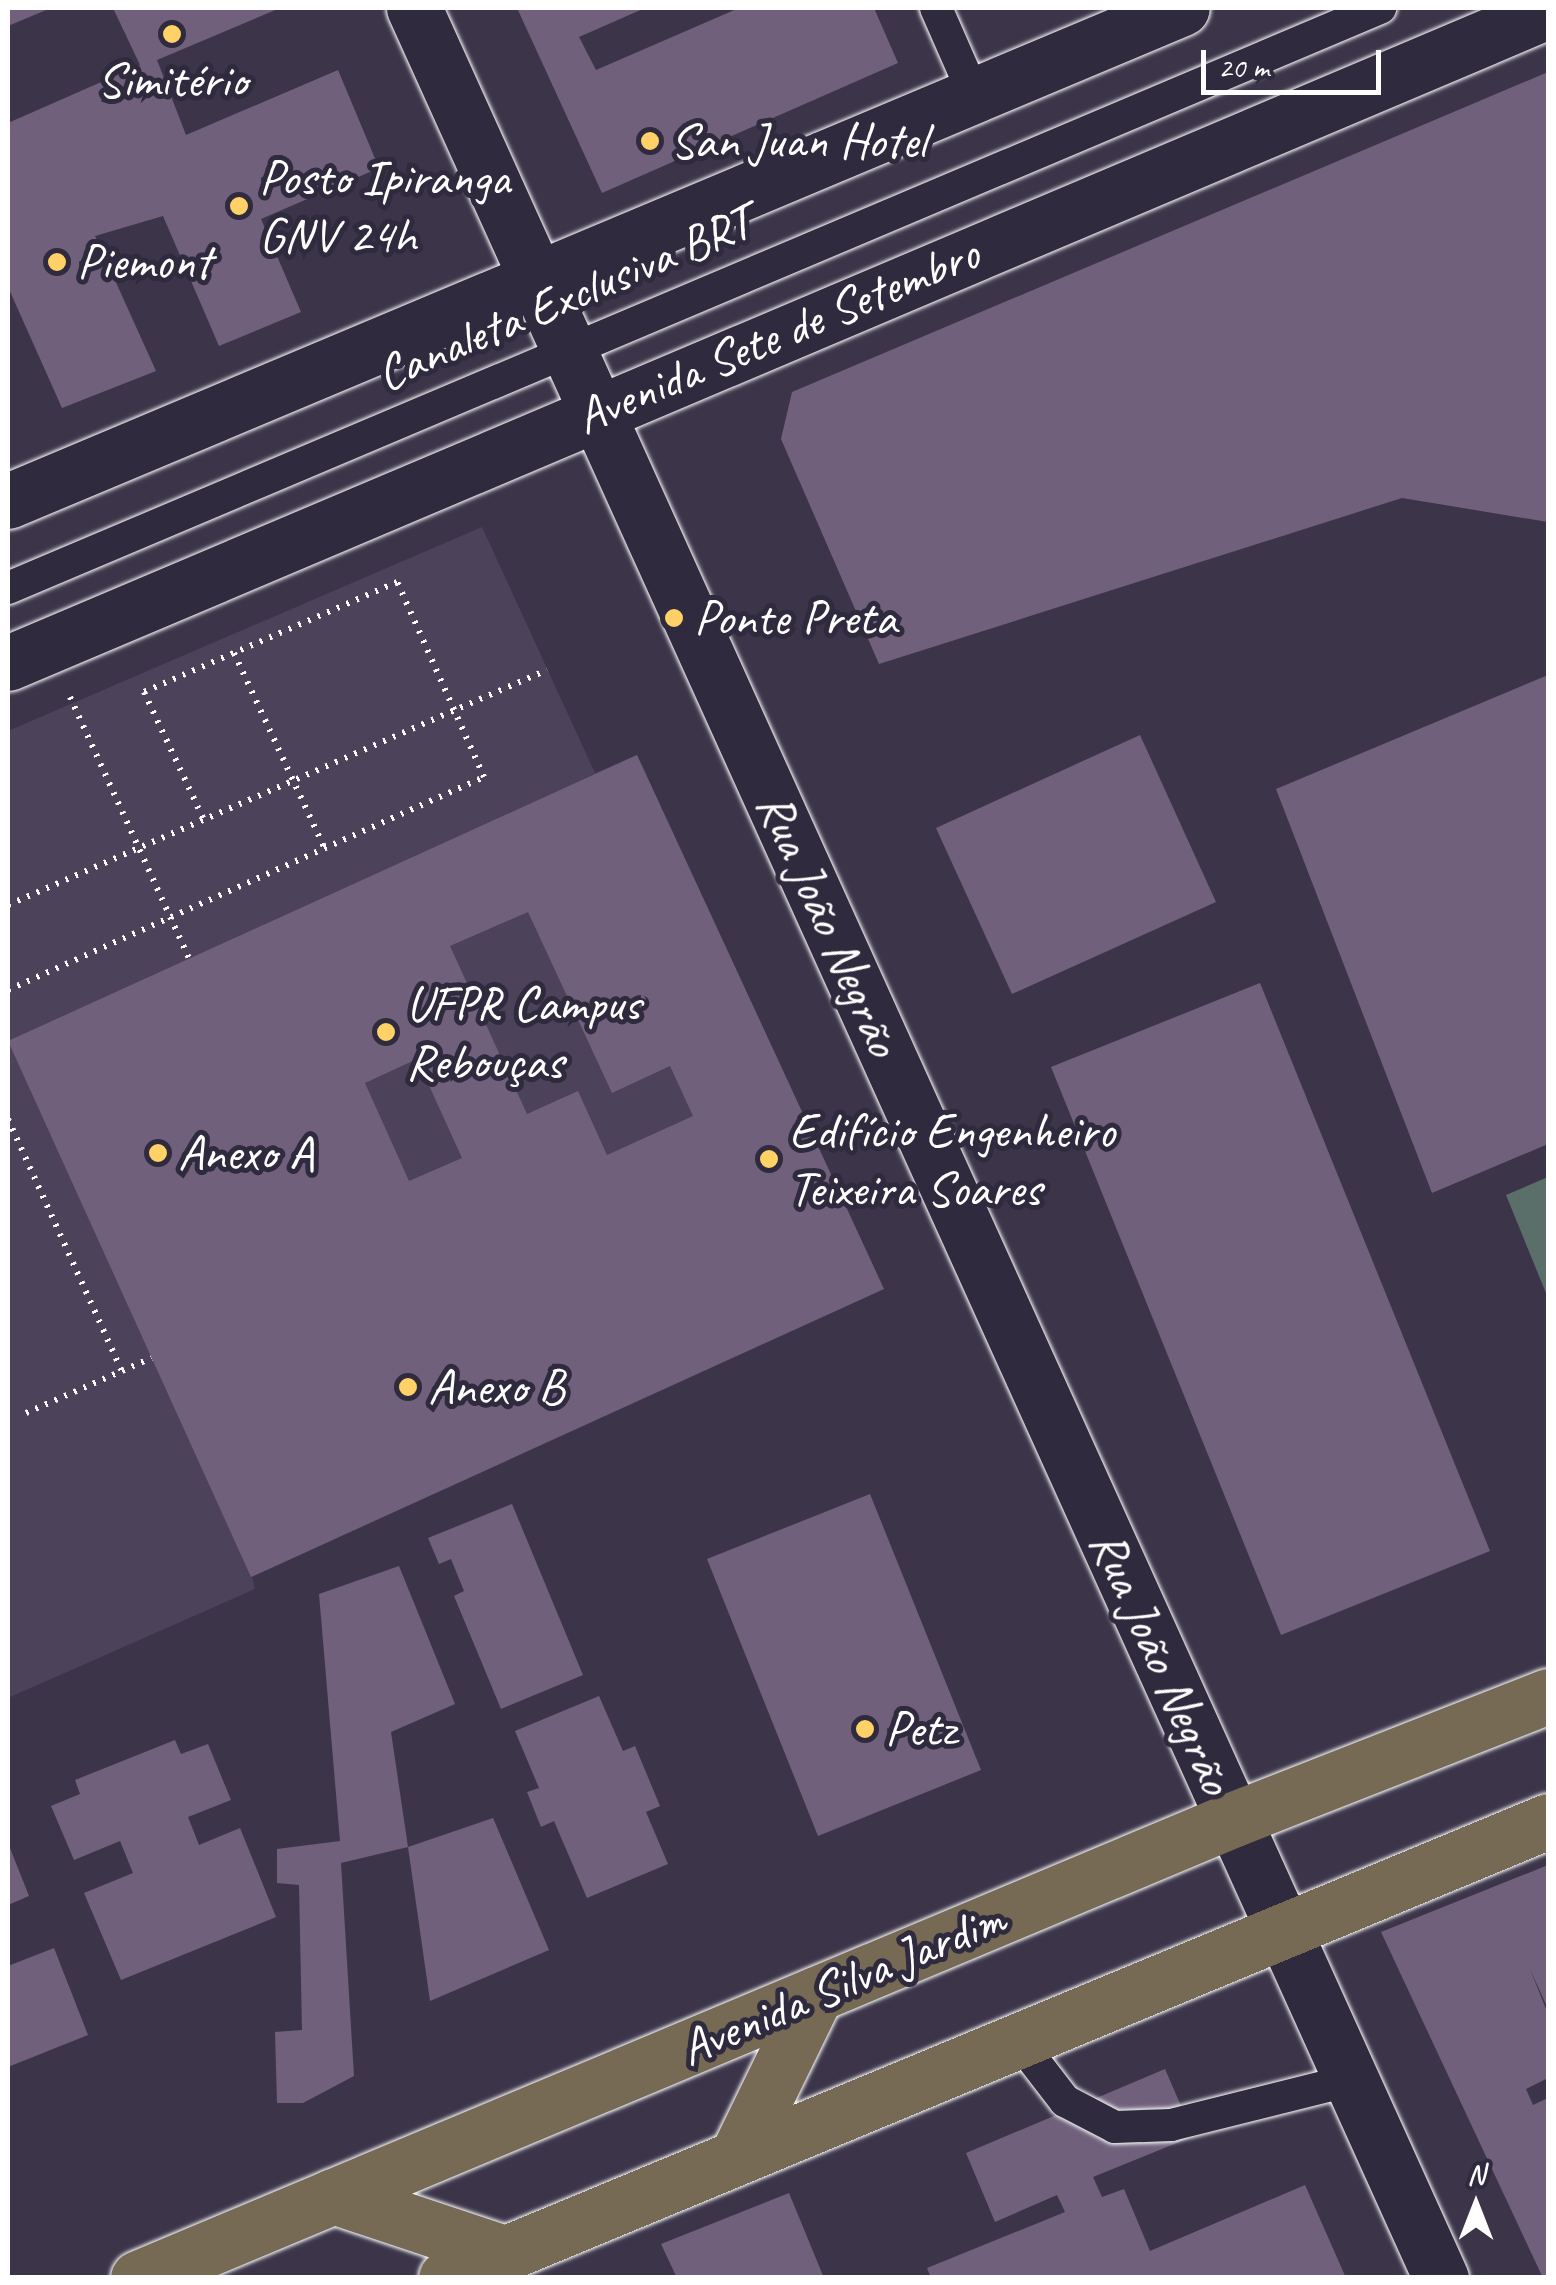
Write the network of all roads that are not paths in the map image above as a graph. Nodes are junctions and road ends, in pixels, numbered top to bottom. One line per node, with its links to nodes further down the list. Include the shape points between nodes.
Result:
1 (414, 8): 7 (main road, Rua João Negrão)
2 (936, 8): 6 (lane)
3 (1182, 8): 6 (main road)
4 (1380, 8): 8 (lane, Canaleta Exclusiva BRT)
5 (1548, 11): 9 (main road, Avenida Sete de Setembro)
6 (975, 98): 7 (main road)
7 (538, 282): 8 (main road, Rua João Negrão); 10 (main road)
8 (568, 350): 9 (main road, Rua João Negrão); 11 (lane, Canaleta Exclusiva BRT)
9 (596, 411): 12 (main road, Avenida Sete de Setembro); 14 (main road, Rua João Negrão)
10 (8, 502)
11 (8, 588)
12 (8, 663)
13 (1548, 1696): 14 (main road, Avenida Silva Jardim)
14 (1234, 1819): 16 (main road, Rua João Negrão); 17 (main road, Avenida Silva Jardim)
15 (1548, 1821): 16 (main road)
16 (1284, 1929): 18 (main road); 19 (main road, Rua João Negrão)
17 (816, 1994): 20 (main road); 21 (main road, Avenida Silva Jardim)
18 (1018, 2040): 19 (lane, via 1065,2101 1115,2127 1171,2125); 20 (main road)
19 (1352, 2080): 25 (main road, Rua João Negrão)
20 (737, 2156): 22 (main road)
21 (333, 2196): 22 (main road); 23 (main road, Avenida Silva Jardim)
22 (504, 2253): 24 (main road)
23 (138, 2278)
24 (446, 2278)
25 (1442, 2278)

